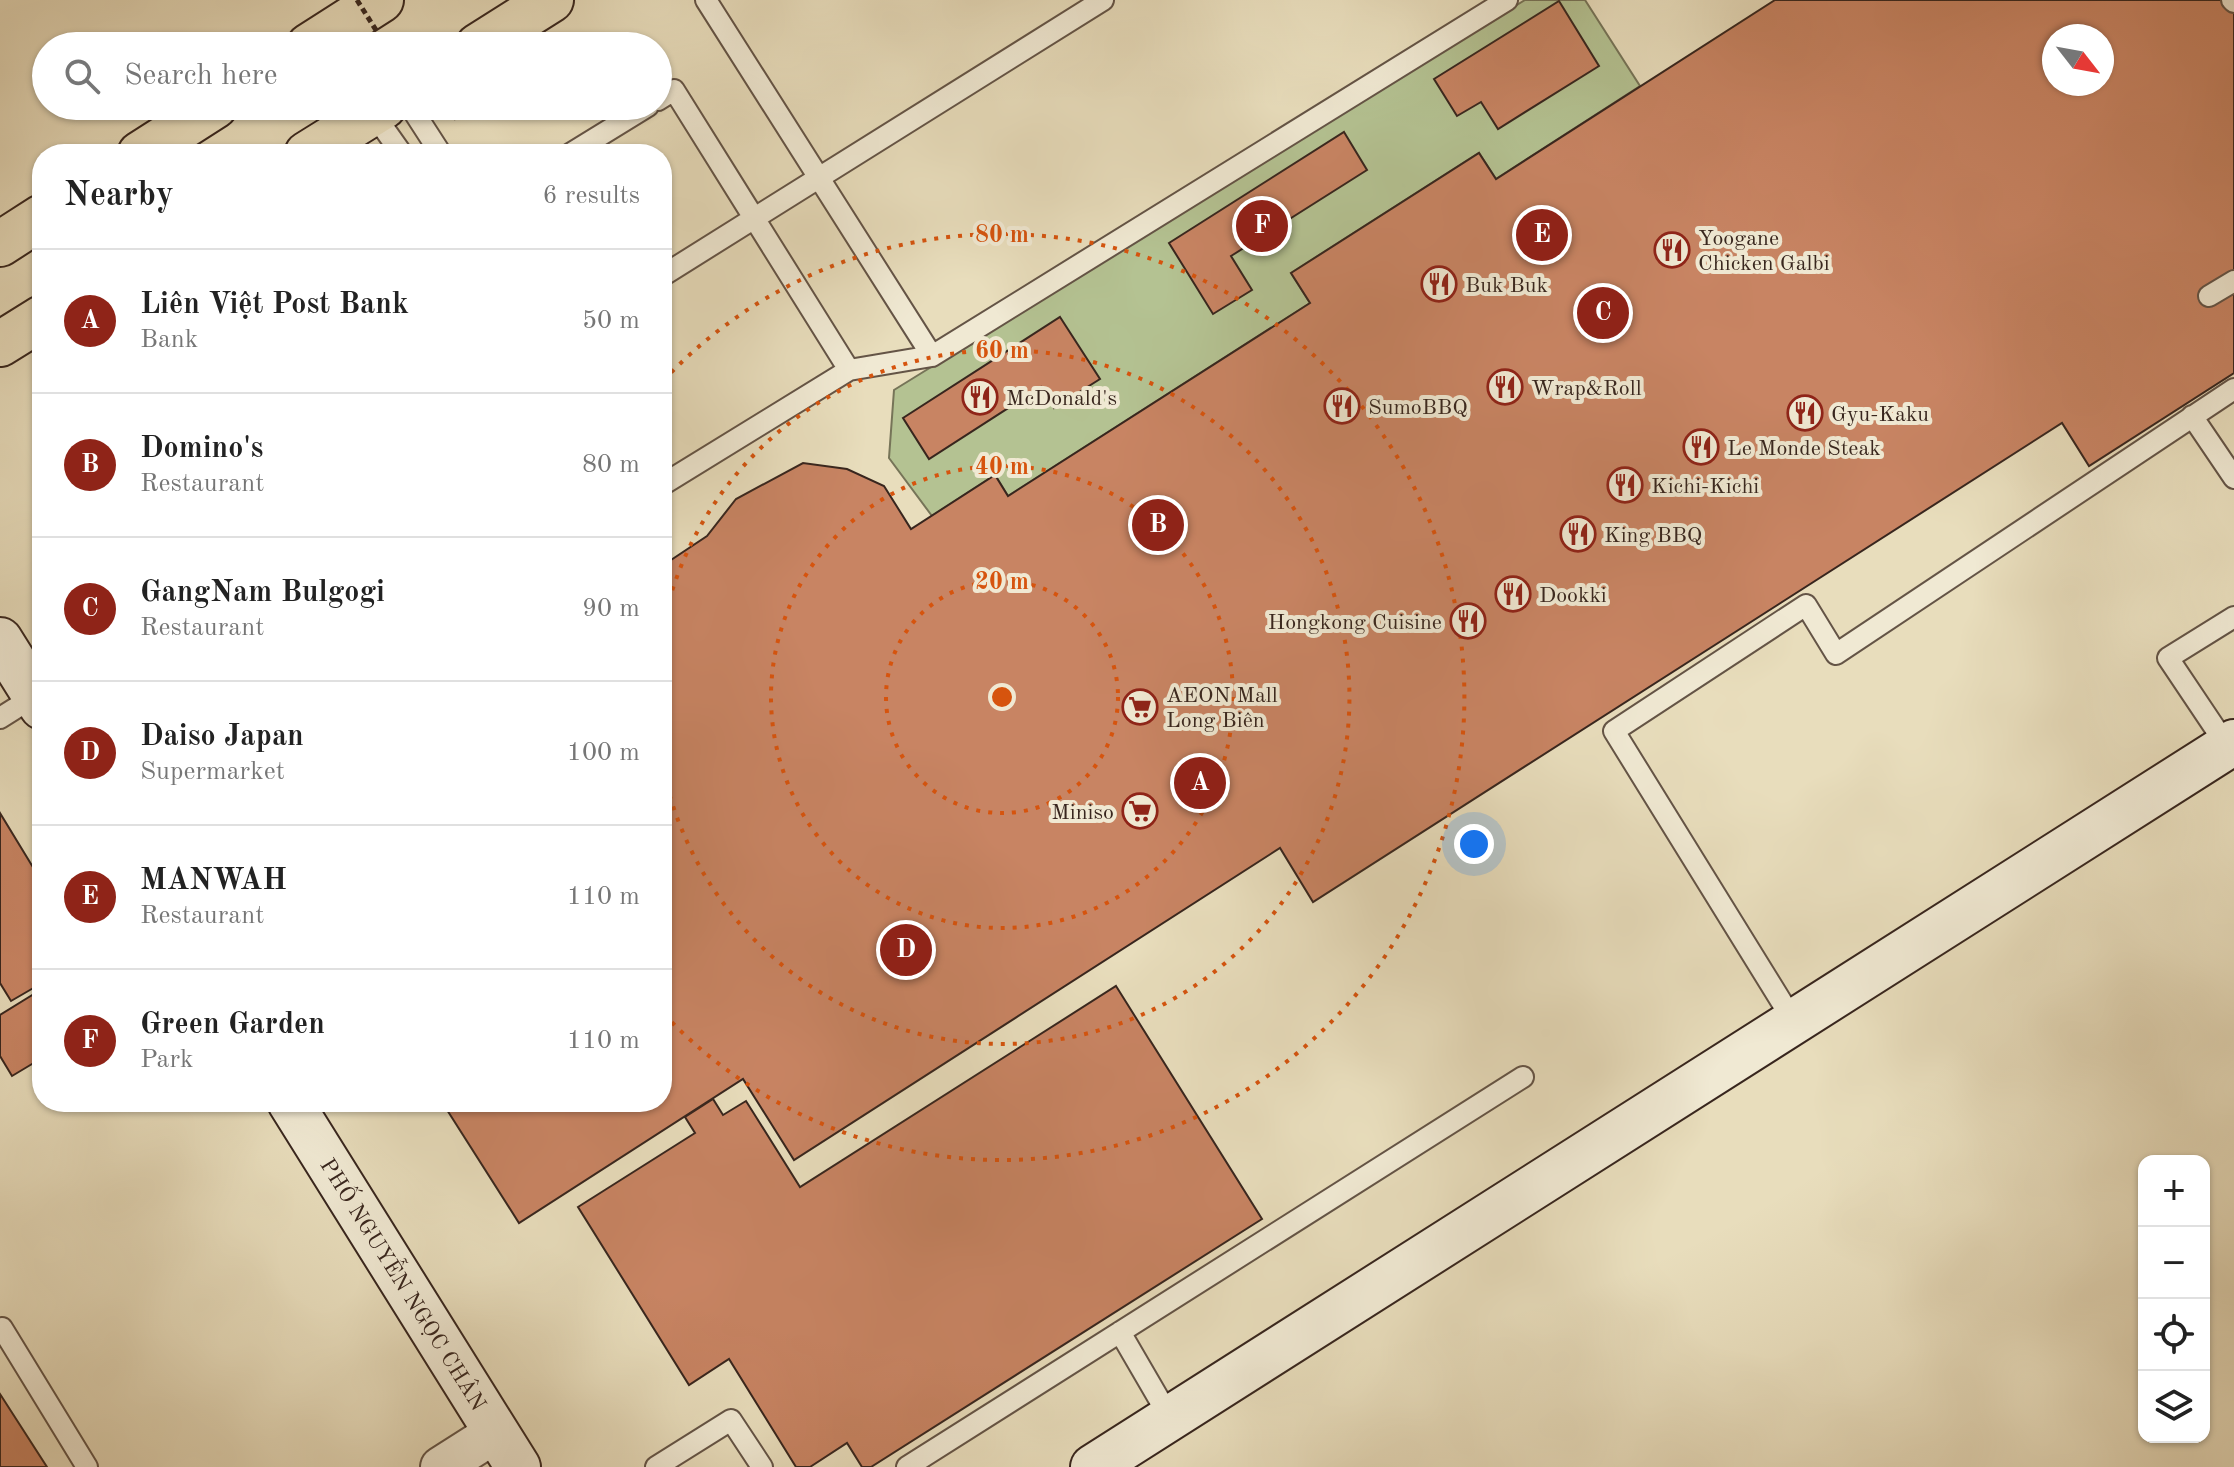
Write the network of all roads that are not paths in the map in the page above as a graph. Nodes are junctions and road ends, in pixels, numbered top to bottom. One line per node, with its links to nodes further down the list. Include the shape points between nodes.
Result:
1 (381, 0): 6 (main road)
2 (551, 0): 7 (main road)
3 (706, 0): 19 (lane)
4 (1103, 0): 19 (lane)
5 (1507, 0): 28 (lane)
6 (331, 32)
7 (500, 32)
8 (672, 91): 20 (lane)
9 (193, 120): 14 (main road)
10 (368, 120): 15 (main road)
11 (392, 120): 16 (lane)
12 (403, 120): 17 (lane)
13 (625, 120): 18 (lane)
14 (156, 144)
15 (325, 144)
16 (399, 144)
17 (430, 144)
18 (586, 144)
19 (819, 179): 20 (lane); 28 (lane)
20 (755, 219): 23 (lane); 29 (lane)
21 (32, 223): 22 (main road)
22 (0, 244)
23 (672, 270)
24 (2234, 281): 25 (lane)
25 (2209, 296)
26 (32, 324): 27 (main road)
27 (0, 344)
28 (932, 356): 29 (lane)
29 (849, 370): 33 (lane)
30 (2234, 389): 31 (lane)
31 (2192, 416): 32 (lane); 38 (lane, via 1836,654 1806,605 1614,731)
32 (2234, 478)
33 (672, 479)
34 (2234, 617): 37 (lane, via 2168,658)
35 (0, 640): 36 (street)
36 (26, 707)
37 (2230, 744): 38 (street)
38 (1794, 1022): 43 (street)
39 (1523, 1077): 42 (lane)
40 (296, 1112): 44 (street, PHỐ NGUYỄN NGỌC CHÂN)
41 (2, 1328): 45 (lane)
42 (1120, 1332): 43 (lane); 49 (lane)
43 (1170, 1418): 50 (street)
44 (507, 1449): 46 (street)
45 (87, 1467)
46 (441, 1467)
47 (656, 1467): 48 (lane, via 731,1420)
48 (762, 1467)
49 (907, 1467)
50 (1093, 1467)

